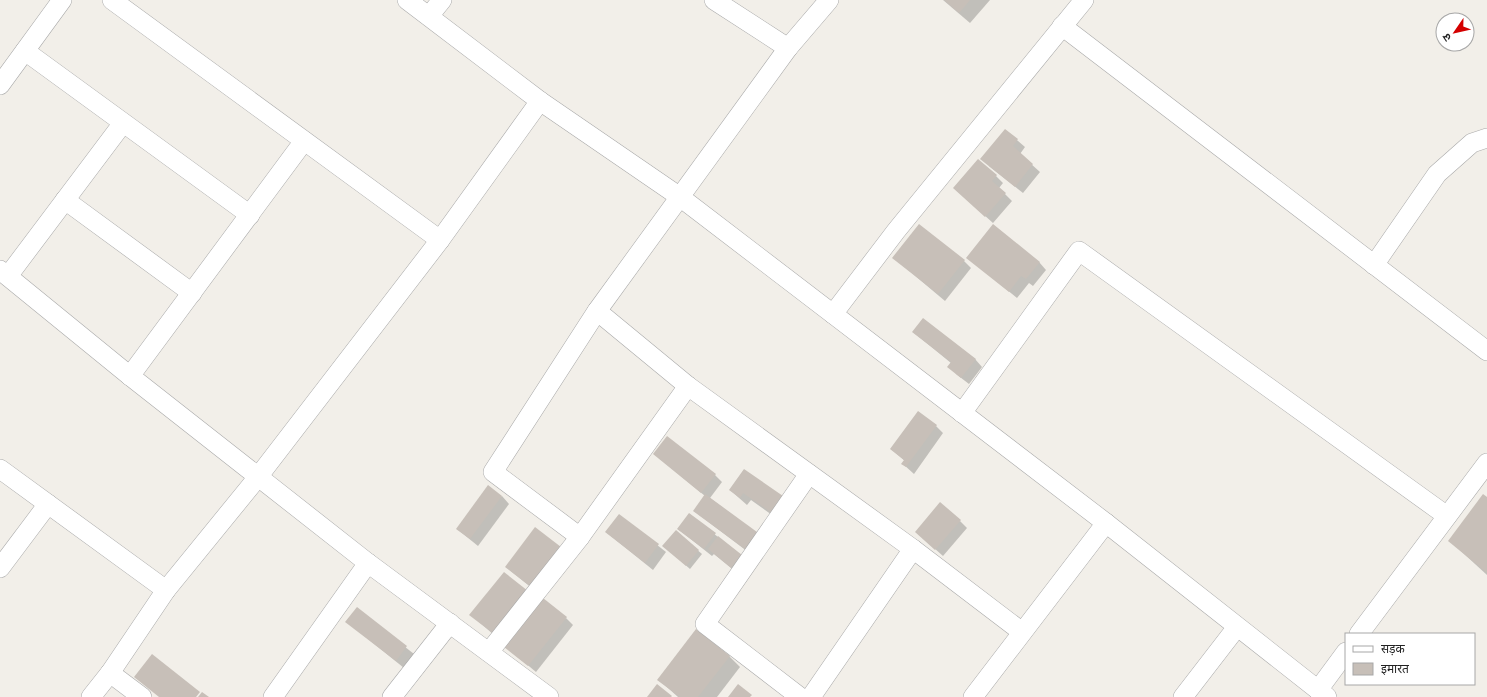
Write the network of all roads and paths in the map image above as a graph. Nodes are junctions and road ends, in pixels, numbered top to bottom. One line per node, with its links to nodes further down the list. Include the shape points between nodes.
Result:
1 (62, 0): 11 (street)
2 (112, 0): 16 (street)
3 (407, 0): 8 (street)
4 (442, 0): 8 (street)
5 (714, 0): 10 (street)
6 (829, 0): 10 (street)
7 (1084, 0): 9 (street)
8 (429, 16): 13 (street)
9 (1062, 26): 21 (street); 25 (street, via 896,231)
10 (788, 48): 17 (street)
11 (25, 51): 12 (street); 14 (street)
12 (0, 85)
13 (540, 101): 17 (street); 20 (street)
14 (124, 123): 18 (street); 19 (street)
15 (1487, 138): 21 (street, via 1472,143 1437,174)
16 (304, 141): 19 (street); 20 (street)
17 (680, 197): 24 (street); 25 (street)
18 (65, 200): 22 (street); 23 (street)
19 (250, 215): 23 (street)
20 (440, 240): 33 (street)
21 (1374, 265): 26 (street)
22 (4, 273): 27 (street)
23 (192, 294): 27 (street)
24 (597, 311): 28 (street); 37 (street, via 493,472)
25 (833, 314): 29 (street)
26 (1487, 351)
27 (130, 376): 33 (street)
28 (688, 386): 32 (street); 37 (street)
29 (962, 413): 35 (street, via 1079,251); 36 (street)
30 (1487, 464): 35 (street)
31 (0, 469): 34 (street)
32 (809, 474): 38 (street); 55 (street, via 706,624)
33 (258, 478): 39 (street); 41 (street)
34 (48, 504): 40 (street); 41 (street)
35 (1447, 516): 45 (street)
36 (1106, 523): 43 (street); 44 (street)
37 (580, 538): 46 (street)
38 (914, 549): 44 (street); 56 (street)
39 (368, 563): 42 (street); 52 (street)
40 (0, 568)
41 (166, 590): 48 (street)
42 (450, 623): 46 (street); 53 (street)
43 (1237, 627): 49 (street); 58 (street)
44 (1022, 632): 57 (street)
45 (1360, 633)
46 (489, 652): 54 (street)
47 (1345, 654): 49 (street)
48 (110, 674): 50 (street); 51 (street)
49 (1322, 693)
50 (91, 697)
51 (142, 697)
52 (274, 697)
53 (392, 697)
54 (549, 697)
55 (800, 697)
56 (811, 697)
57 (973, 697)
58 (1183, 697)

